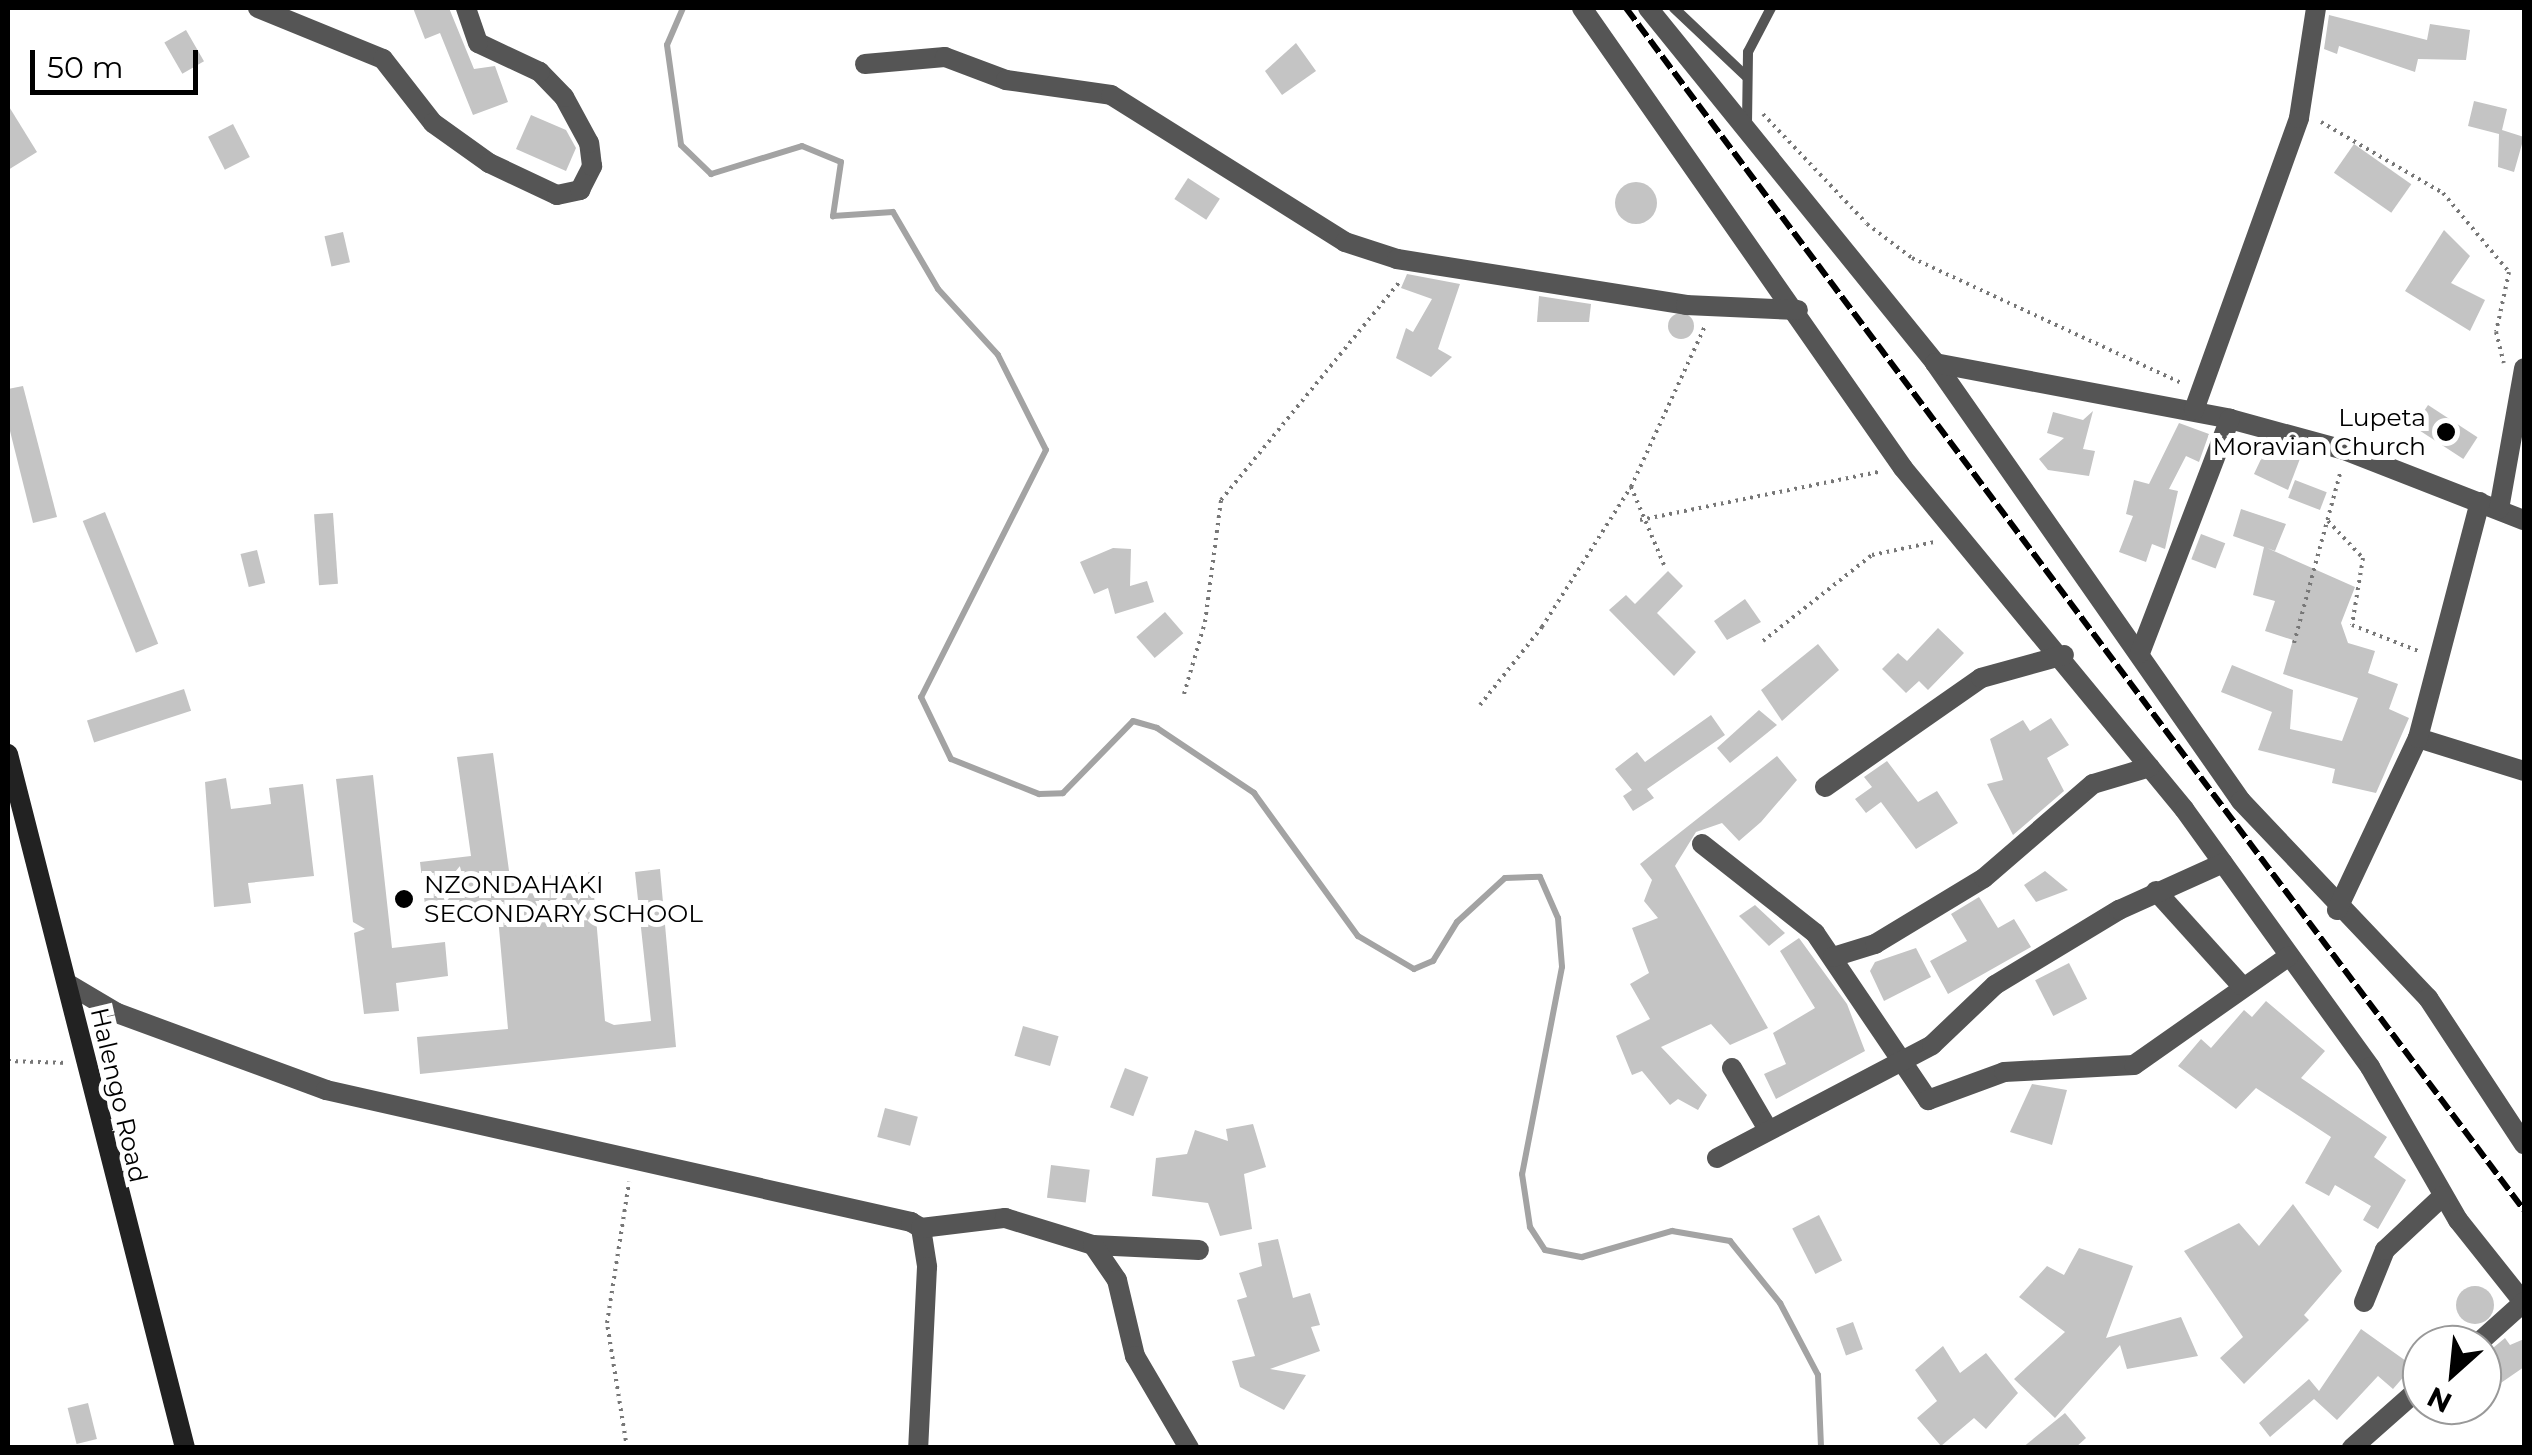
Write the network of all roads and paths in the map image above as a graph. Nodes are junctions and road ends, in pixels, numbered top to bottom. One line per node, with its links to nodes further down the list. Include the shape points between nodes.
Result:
1 (258, 8): 2 (street, via 383,59 433,123 489,163 557,195 580,190 592,166 564,97 522,61 478,43)
2 (466, 8)
3 (1582, 8): 15 (street)
4 (1648, 8): 12 (street)
5 (1674, 8): 9 (lane)
6 (1771, 8): 9 (lane)
7 (2316, 8): 11 (street)
8 (866, 64): 13 (street, via 945,57 1006,80 1111,95 1345,242)
9 (1746, 76): 10 (lane)
10 (1746, 97): 12 (lane); 18 (path, via 1900,250)
11 (2300, 112): 17 (path, via 2443,193 2509,272 2496,332); 18 (street)
12 (1747, 130): 16 (street)
13 (1409, 262): 14 (street); 34 (path, via 1385,308 1221,500 1205,622)
14 (1709, 307): 15 (street); 22 (path, via 1692,371)
15 (1798, 310): 21 (street)
16 (1935, 362): 18 (street); 32 (street)
17 (2520, 377): 23 (street)
18 (2196, 401): 19 (street)
19 (2230, 419): 20 (street); 32 (street)
20 (2344, 450): 23 (street); 26 (path)
21 (1903, 468): 24 (path); 27 (street)
22 (1631, 488): 24 (path); 35 (path)
23 (2489, 506): 25 (street); 33 (street)
24 (1640, 520): 28 (path)
25 (2524, 520)
26 (2328, 521): 30 (path); 33 (path, via 2363,558 2352,625)
27 (1968, 540): 29 (path, via 1872,555); 31 (street)
28 (1664, 565)
29 (1763, 642)
30 (2294, 642)
31 (2064, 654): 38 (street); 40 (street, via 1981,678)
32 (2140, 654): 45 (street, via 2242,800)
33 (2440, 658): 36 (street)
34 (1184, 694)
35 (1480, 705)
36 (2418, 738): 39 (street); 45 (street)
37 (8, 754): 41 (street, Halengo Road)
38 (2150, 767): 43 (street); 47 (street, via 2093,784 1984,878 1891,936)
39 (2524, 771)
40 (1825, 787)
41 (13, 796): 48 (street, Halengo Road)
42 (1702, 844): 47 (street, via 1773,896)
43 (2223, 864): 44 (street); 46 (street)
44 (2156, 891): 49 (street); 52 (street, via 1995,985)
45 (2337, 910): 55 (street, via 2428,998)
46 (2289, 956): 49 (street); 58 (street, via 2370,1067)
47 (1833, 957): 52 (street)
48 (70, 985): 51 (street, Halengo Road); 56 (street, via 117,1013 326,1090)
49 (2241, 985): 52 (street, via 2134,1065 2004,1072 1939,1101)
50 (8, 1060): 51 (path)
51 (85, 1065): 67 (street, Halengo Road)
52 (1898, 1066): 54 (street)
53 (1732, 1068): 54 (street)
54 (1767, 1128): 57 (street)
55 (2523, 1133)
56 (636, 1158): 59 (street, via 860,1204); 68 (path, via 615,1232 608,1323)
57 (1717, 1158)
58 (2443, 1196): 62 (street, via 2385,1250); 63 (street)
59 (921, 1228): 60 (street, via 1005,1218); 69 (street)
60 (1093, 1245): 61 (street); 70 (street, via 1117,1280 1135,1356)
61 (1198, 1250)
62 (2364, 1302)
63 (2524, 1302): 64 (street)
64 (2498, 1325)
65 (2402, 1404): 66 (street)
66 (2354, 1447)
67 (185, 1448)
68 (628, 1448)
69 (918, 1448)
70 (1188, 1448)

